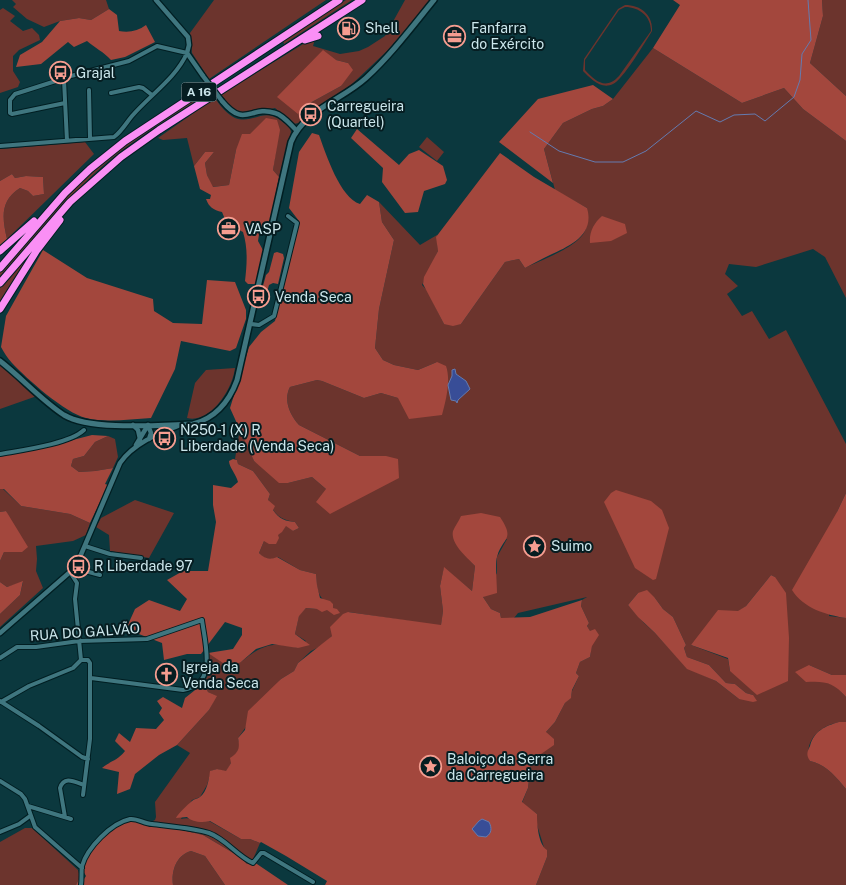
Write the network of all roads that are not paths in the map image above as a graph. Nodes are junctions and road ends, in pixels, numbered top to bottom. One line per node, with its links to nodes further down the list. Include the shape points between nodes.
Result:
1 (156, 0): 7 (street, via 188,37 190,46)
2 (337, 0): 18 (highway, A 16, via 125,141)
3 (362, 0): 6 (highway, A 16)
4 (434, 0): 13 (main road, via 368,76)
5 (318, 36): 6 (highway)
6 (288, 46): 17 (highway, A 16, via 159,130)
7 (187, 53): 8 (street, via 157,46 128,61); 11 (street, via 175,72); 13 (street, bridge, via 229,110 239,115 275,113)
8 (64, 79): 12 (street); 12 (street, via 12,96 10,113)
9 (89, 90): 14 (street)
10 (112, 93): 11 (street, via 139,87)
11 (152, 95): 14 (street, via 114,137)
12 (66, 103): 15 (street)
13 (296, 130): 24 (main road)
14 (90, 138): 15 (street)
15 (67, 141): 16 (street)
16 (0, 146)
17 (92, 182): 22 (highway, A 16); 23 (highway, A 16, via 44,241)
18 (65, 192): 20 (highway, A 16); 21 (highway, A 16)
19 (288, 216): 24 (street, via 297,223 274,316 259,325)
20 (0, 251)
21 (0, 268)
22 (0, 283)
23 (0, 310)
24 (251, 324): 26 (main road, via 237,380 224,406 201,422)
25 (0, 359): 27 (main road, via 49,404 72,419 89,424)
26 (182, 424): 28 (main road); 31 (street)
27 (133, 425): 28 (main road); 30 (street)
28 (148, 425): 30 (street); 31 (street, via 151,433)
29 (84, 430): 33 (street, via 78,436)
30 (140, 439): 32 (street)
31 (148, 440): 32 (street)
32 (135, 447): 34 (street, via 120,463)
33 (0, 454)
34 (85, 546): 35 (street, via 110,554); 36 (street)
35 (141, 558)
36 (72, 570): 37 (street); 38 (street); 39 (street, via 77,583 75,599)
37 (100, 575)
38 (0, 633)
39 (79, 641): 40 (street, RUA DO GALVÃO, via 17,647); 41 (street); 42 (street, RUA DO GALVÃO, via 147,639 202,620 208,667 202,680 188,690)
40 (0, 658)
41 (81, 660): 42 (street, via 90,663); 43 (street, via 73,668 28,686)
42 (91, 678): 44 (street)
43 (0, 702): 44 (street)
44 (88, 760): 46 (street)
45 (0, 781): 48 (street, via 21,794)
46 (84, 785): 47 (street); 50 (street, via 69,780 61,783)
47 (83, 795)
48 (28, 806): 49 (street); 50 (street)
49 (30, 816): 52 (street); 53 (street, via 35,827)
50 (65, 817): 51 (street)
51 (71, 819)
52 (0, 832)
53 (82, 868): 54 (street, via 107,830 134,819 209,833 246,860 253,863 264,853); 55 (street)
54 (313, 882)
55 (81, 885)

